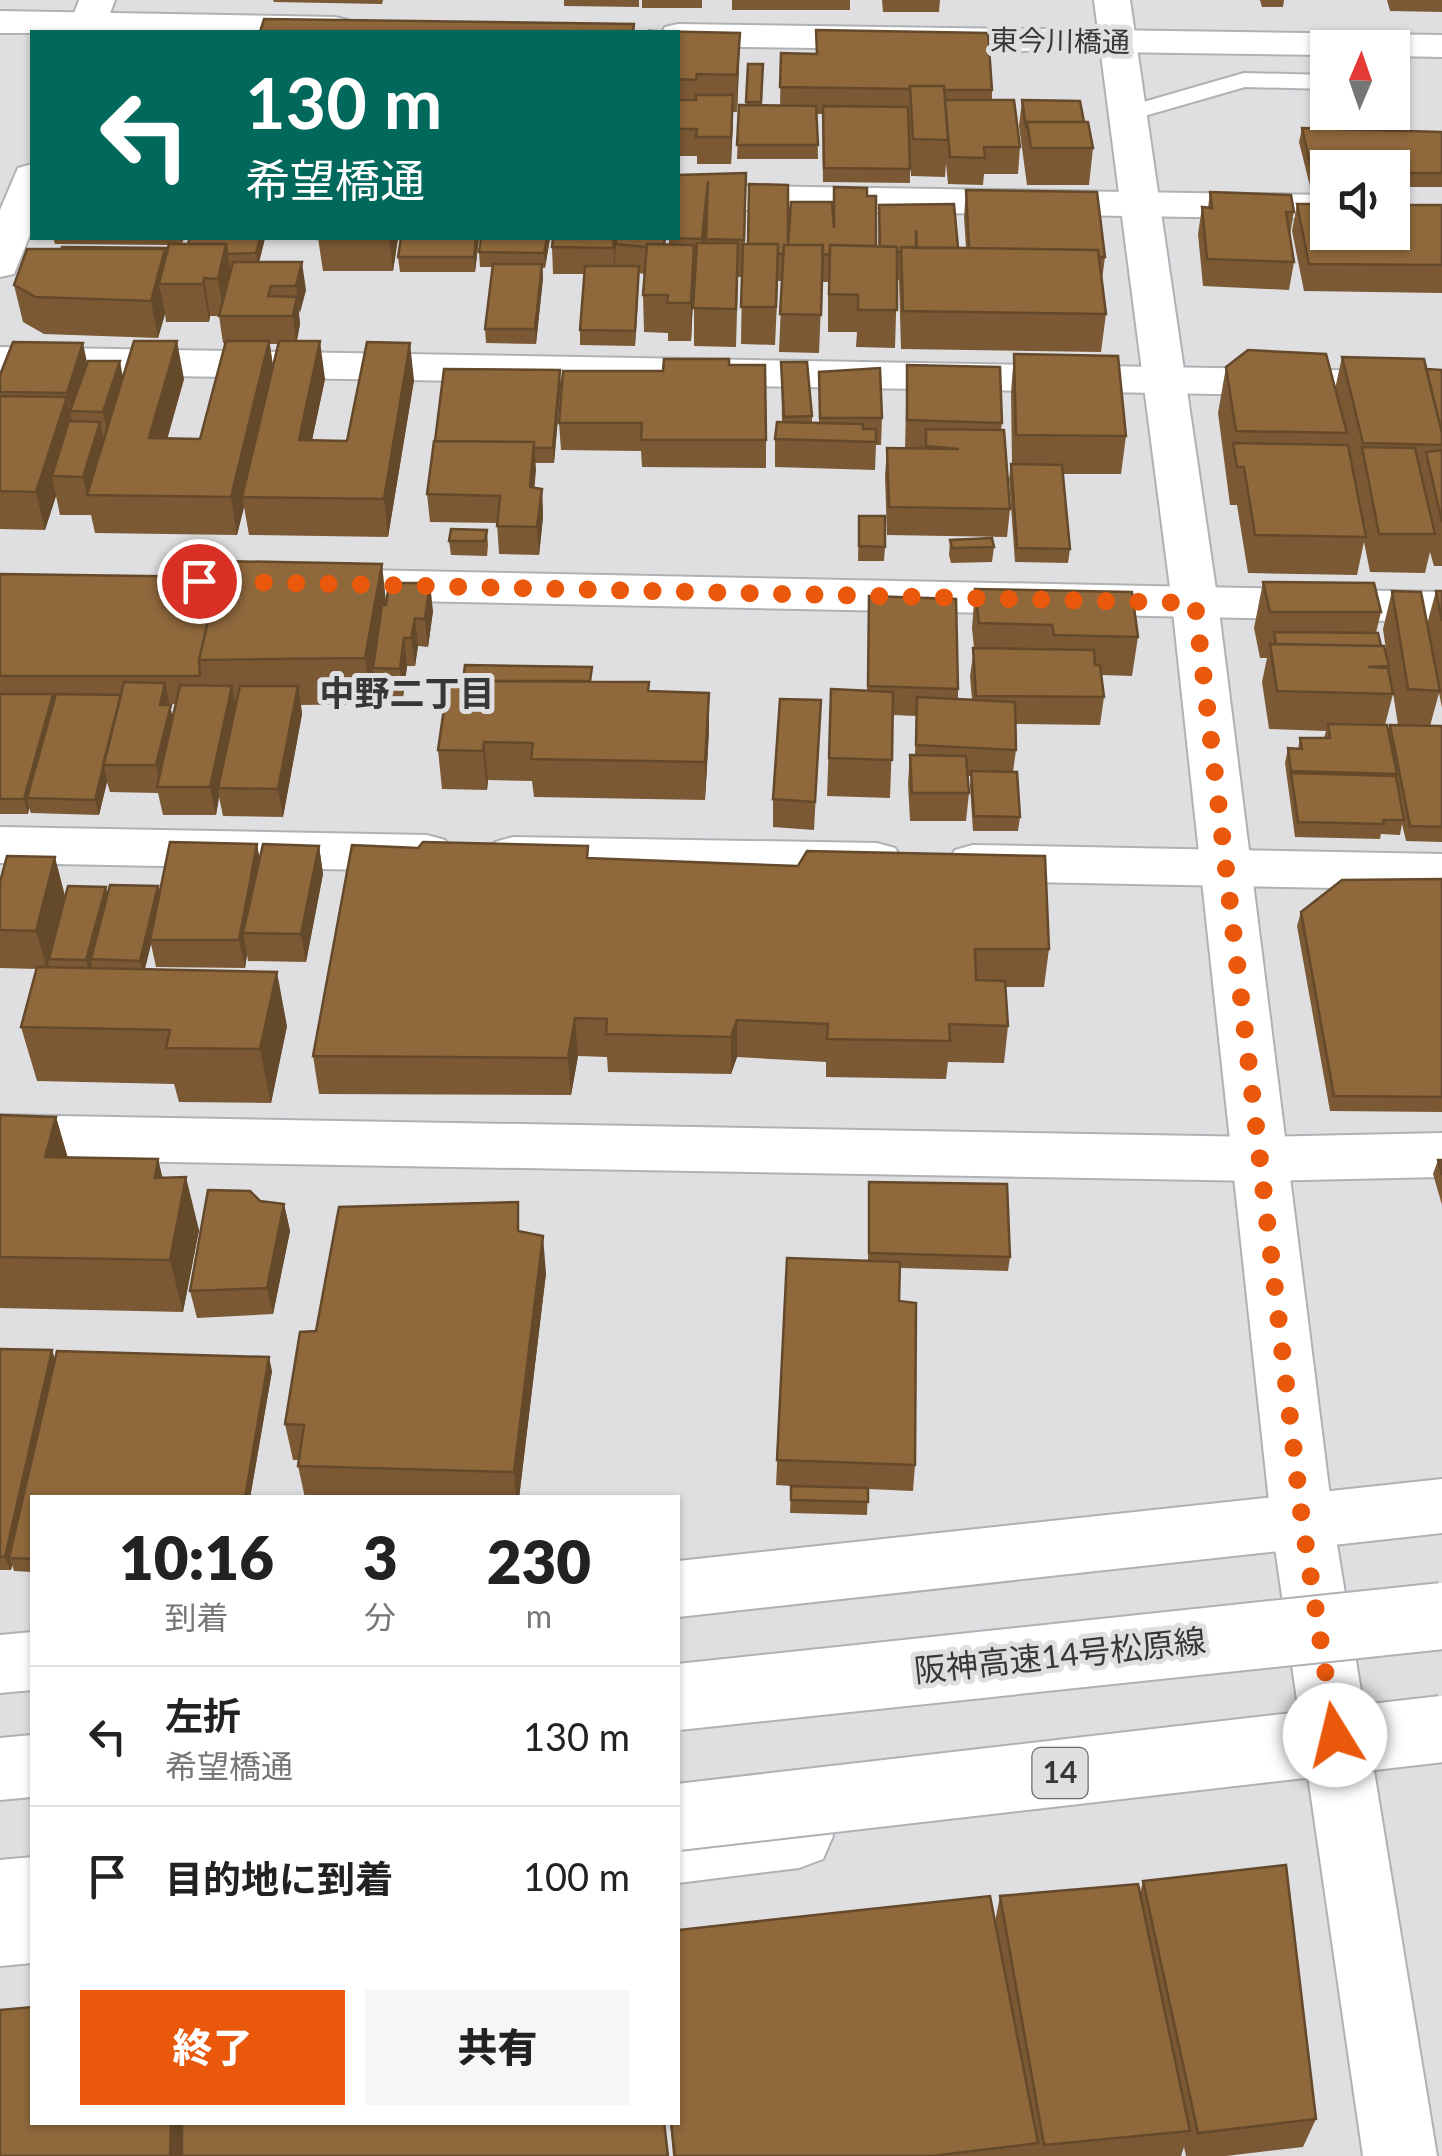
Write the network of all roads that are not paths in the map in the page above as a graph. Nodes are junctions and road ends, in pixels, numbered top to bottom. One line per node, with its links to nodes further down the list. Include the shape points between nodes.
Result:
1 (1112, 0): 6 (main road)
2 (90, 19): 3 (main road); 4 (main road)
3 (0, 22)
4 (366, 29)
5 (680, 34): 6 (main road, 東今川橋通)
6 (1118, 42): 7 (main road, 東今川橋通); 11 (main road)
7 (1310, 45)
8 (1410, 46): 9 (main road, 東今川橋通)
9 (1442, 46)
10 (1310, 82): 11 (lane, via 1244,80)
11 (1127, 114): 14 (main road)
12 (30, 186): 16 (main road)
13 (680, 197): 14 (main road)
14 (1140, 204): 15 (main road); 18 (main road)
15 (1310, 207)
16 (0, 265)
17 (0, 360): 18 (main road)
18 (1165, 381): 19 (main road); 21 (main road)
19 (1442, 385)
20 (259, 582): 21 (main road)
21 (1195, 603): 22 (main road); 24 (main road)
22 (1442, 607)
23 (0, 846): 24 (main road)
24 (1226, 868): 25 (main road); 28 (main road)
25 (1442, 872)
26 (0, 1136): 28 (main road)
27 (1442, 1155): 28 (main road)
28 (1260, 1158): 30 (main road)
29 (1442, 1506): 30 (main road)
30 (1302, 1520): 31 (main road); 40 (main road)
31 (680, 1589)
32 (1442, 1616): 35 (main road, 阪神高速14号松原線, bridge)
33 (30, 1661): 34 (main road)
34 (0, 1664)
35 (680, 1697)
36 (1442, 1729): 41 (main road, 14, bridge)
37 (1442, 1759): 40 (main road)
38 (30, 1766): 39 (main road)
39 (0, 1769)
40 (1341, 1770): 42 (main road); 47 (main road)
41 (680, 1817)
42 (680, 1851)
43 (30, 1890): 44 (main road)
44 (0, 1894)
45 (30, 1928): 46 (main road)
46 (0, 1932)
47 (1400, 2156)

